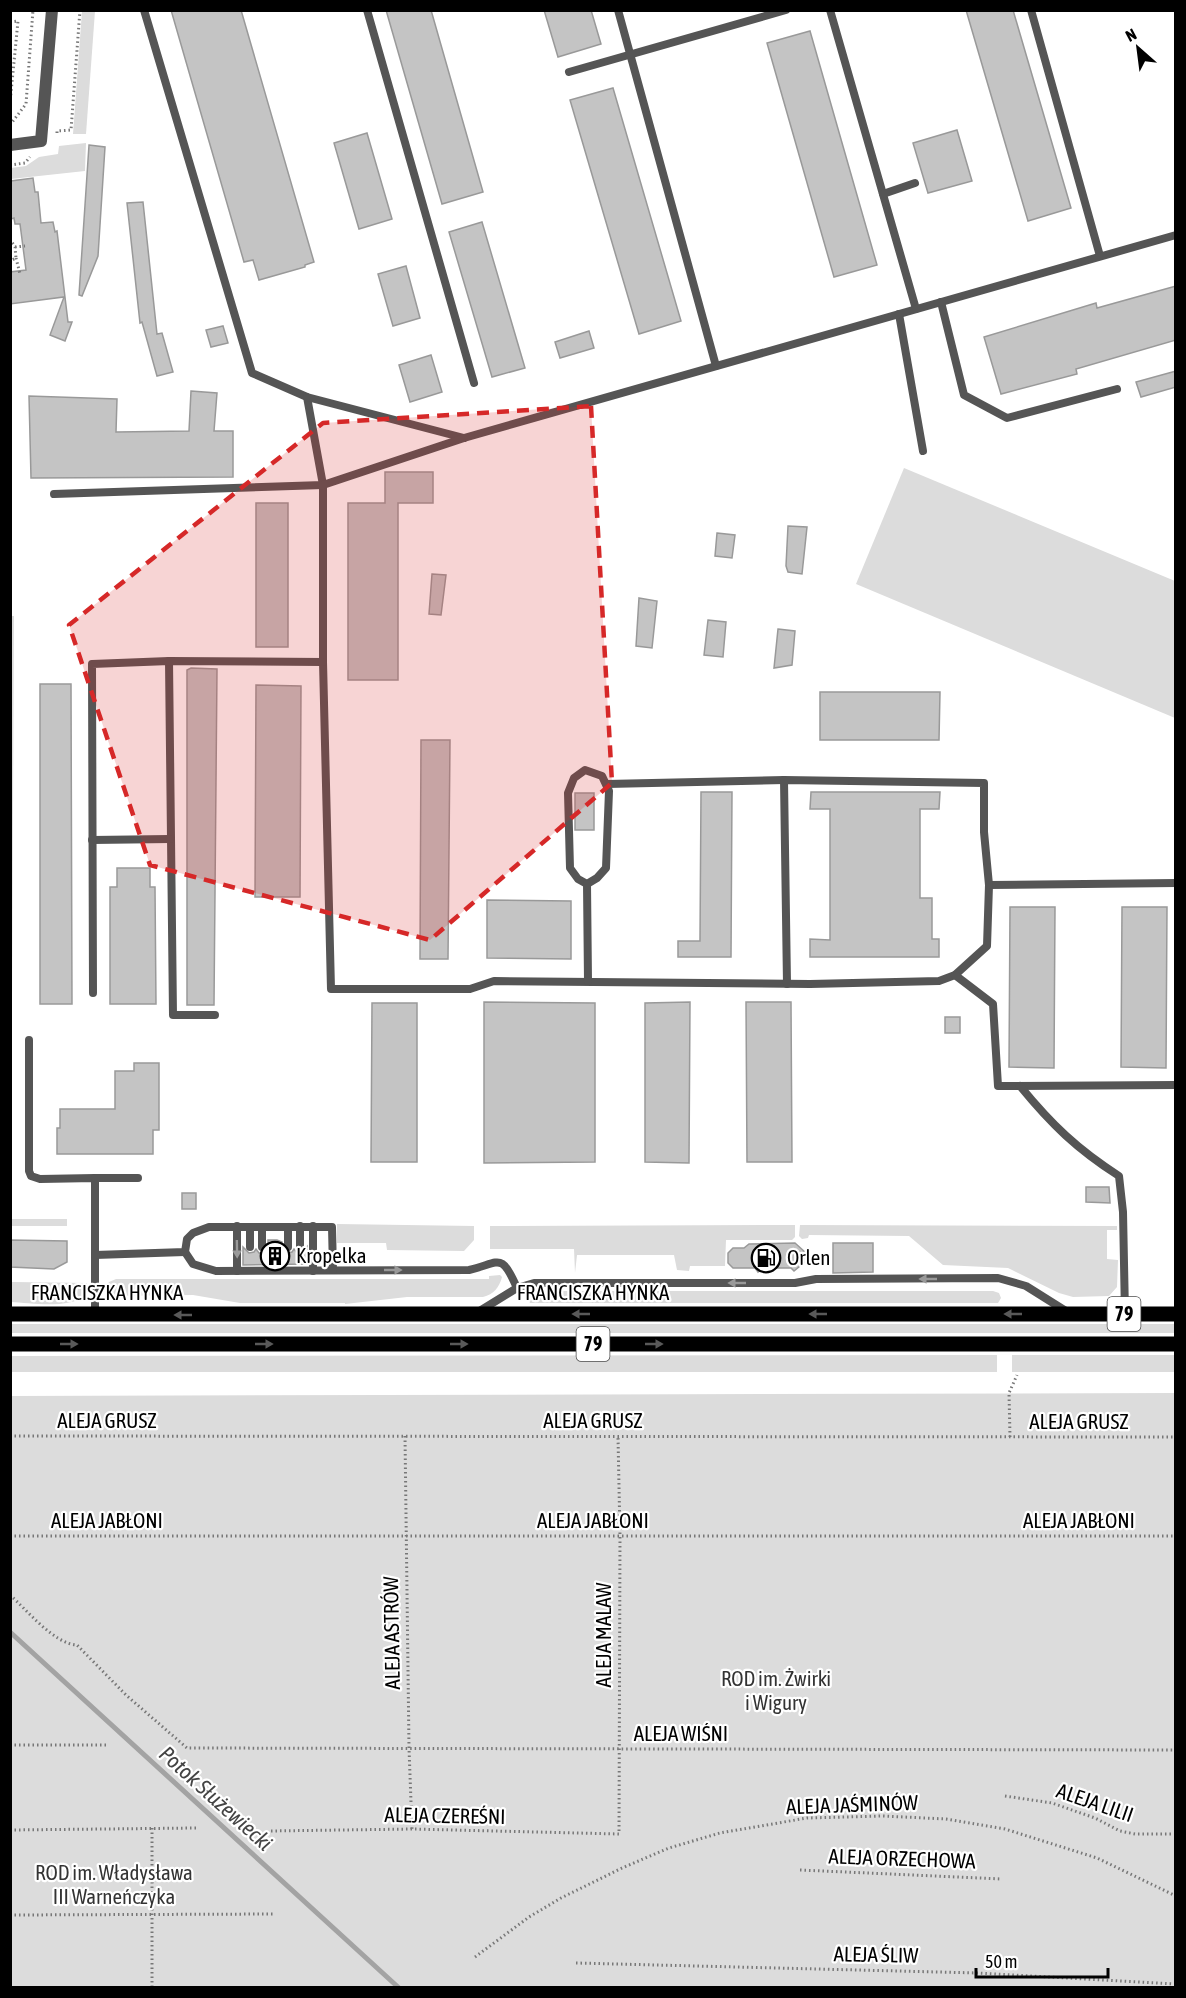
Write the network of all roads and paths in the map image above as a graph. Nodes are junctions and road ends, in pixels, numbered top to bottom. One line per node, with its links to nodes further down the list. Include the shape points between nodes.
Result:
1 (33, 10): 14 (path, via 26,104)
2 (52, 10): 16 (street, via 41,141)
3 (80, 10): 15 (path, via 71,130 57,130)
4 (144, 10): 35 (lane, via 252,373)
5 (367, 10): 33 (lane)
6 (618, 10): 11 (lane)
7 (786, 10): 11 (lane)
8 (830, 10): 20 (lane)
9 (1032, 10): 25 (lane)
10 (10, 22): 13 (path, via 18,21)
11 (631, 54): 12 (lane); 32 (lane)
12 (569, 72)
13 (10, 104)
14 (10, 125)
15 (56, 140)
16 (10, 146)
17 (32, 155): 18 (path, via 25,163)
18 (10, 165)
19 (915, 183): 20 (lane)
20 (883, 194): 30 (lane)
21 (1176, 235): 25 (lane)
22 (10, 239): 24 (path)
23 (25, 246): 24 (path)
24 (15, 247): 26 (path)
25 (1100, 256): 29 (lane)
26 (16, 258): 27 (path); 28 (path)
27 (10, 261)
28 (20, 274)
29 (941, 302): 30 (lane); 34 (lane, via 963,395 1007,418)
30 (916, 309): 31 (lane)
31 (899, 314): 32 (lane); 37 (lane)
32 (716, 366): 36 (lane)
33 (474, 383)
34 (1117, 389)
35 (307, 397): 36 (lane); 38 (lane)
36 (464, 438): 38 (lane)
37 (923, 451)
38 (323, 485): 39 (lane); 41 (lane)
39 (54, 494)
40 (169, 661): 41 (lane); 44 (lane); 45 (lane, via 92,664)
41 (323, 662): 50 (lane, via 331,989 470,989 494,981)
42 (784, 780): 43 (lane); 48 (lane, via 984,783); 51 (lane)
43 (607, 784): 47 (lane, via 606,868); 47 (lane, via 602,776 585,770 574,778 568,793 570,868)
44 (170, 839): 45 (lane); 53 (lane, via 173,1015)
45 (93, 840): 52 (lane)
46 (1176, 883): 48 (lane)
47 (587, 884): 50 (lane)
48 (988, 885): 49 (lane, via 987,946)
49 (956, 975): 51 (lane, via 939,981); 56 (lane, via 993,1004 998,1086)
50 (588, 981): 51 (lane)
51 (787, 984)
52 (93, 993)
53 (215, 1015)
54 (29, 1040): 57 (lane, via 28,1171 40,1179)
55 (1176, 1085): 56 (lane)
56 (1020, 1086): 78 (lane, via 1046,1118 1086,1155 1119,1176)
57 (95, 1178): 58 (lane); 70 (lane)
58 (138, 1178)
59 (237, 1226): 61 (lane); 69 (lane, via 209,1227 193,1233 187,1239); 72 (lane, one-way to 72)
60 (313, 1226): 64 (lane); 71 (lane, via 332,1227); 73 (lane)
61 (250, 1227): 62 (lane); 65 (lane)
62 (262, 1227): 63 (lane); 66 (lane)
63 (288, 1227): 64 (lane); 67 (lane)
64 (300, 1227): 68 (lane)
65 (250, 1247)
66 (262, 1247)
67 (288, 1247)
68 (300, 1247)
69 (185, 1252): 70 (lane); 72 (lane, via 193,1264 202,1268)
70 (95, 1255): 80 (lane)
71 (333, 1270): 73 (lane); 74 (lane, one-way to 74, via 469,1270 490,1262 501,1263)
72 (237, 1271): 73 (lane)
73 (313, 1271)
74 (517, 1288): 76 (lane); 77 (lane, one-way to 74, via 1026,1286 998,1278 816,1279 795,1283 534,1282)
75 (10, 1314): 80 (main road, FRANCISZKA HYNKA / 79)
76 (474, 1314): 77 (main road, FRANCISZKA HYNKA / 79, one-way to 76); 80 (main road, FRANCISZKA HYNKA / 79, one-way to 80)
77 (1072, 1314): 78 (main road, FRANCISZKA HYNKA / 79)
78 (1125, 1314): 79 (main road, FRANCISZKA HYNKA / 79)
79 (1176, 1314)
80 (95, 1315)
81 (10, 1344): 82 (main road, 79, one-way to 82)
82 (1176, 1344)
83 (1017, 1375): 87 (path, via 1009,1393)
84 (10, 1436): 85 (path, ALEJA GRUSZ)
85 (405, 1436): 86 (path, ALEJA GRUSZ); 90 (path, ALEJA ASTRÓW)
86 (618, 1437): 87 (path, ALEJA GRUSZ); 91 (path, ALEJA MALAW)
87 (1010, 1437): 88 (path, ALEJA GRUSZ)
88 (1176, 1437)
89 (10, 1536): 90 (path, ALEJA JABŁONI)
90 (405, 1536): 91 (path, ALEJA JABŁONI); 96 (path, ALEJA ASTRÓW)
91 (620, 1536): 92 (path, ALEJA JABŁONI); 97 (path, ALEJA MALAW)
92 (1176, 1536)
93 (10, 1595): 96 (path, ALEJA WIŚNI, via 57,1639 76,1645 188,1748)
94 (10, 1745): 95 (path)
95 (107, 1745)
96 (409, 1748): 97 (path, ALEJA WIŚNI); 102 (path, ALEJA ASTRÓW)
97 (618, 1749): 98 (path, ALEJA WIŚNI); 105 (path, ALEJA MALAW)
98 (1176, 1750)
99 (1005, 1796): 106 (path, ALEJA LILII, via 1052,1803 1127,1832)
100 (152, 1828): 101 (path); 103 (path); 112 (path)
101 (196, 1828)
102 (412, 1829): 104 (path, ALEJA CZEREŚNI); 105 (path, ALEJA CZEREŚNI)
103 (10, 1830)
104 (271, 1832)
105 (619, 1834)
106 (1176, 1834)
107 (800, 1870): 108 (path, ALEJA ORZECHOWA)
108 (1002, 1879)
109 (1176, 1896): 113 (path, ALEJA JAŚMINÓW, via 1097,1858 1005,1829 946,1819 807,1818 720,1833 669,1848 561,1898)
110 (275, 1914): 112 (path)
111 (10, 1915): 112 (path)
112 (152, 1915): 116 (path)
113 (475, 1957)
114 (576, 1963): 115 (path, ALEJA ŚLIW, via 978,1972)
115 (1176, 1984)
116 (152, 1988)

